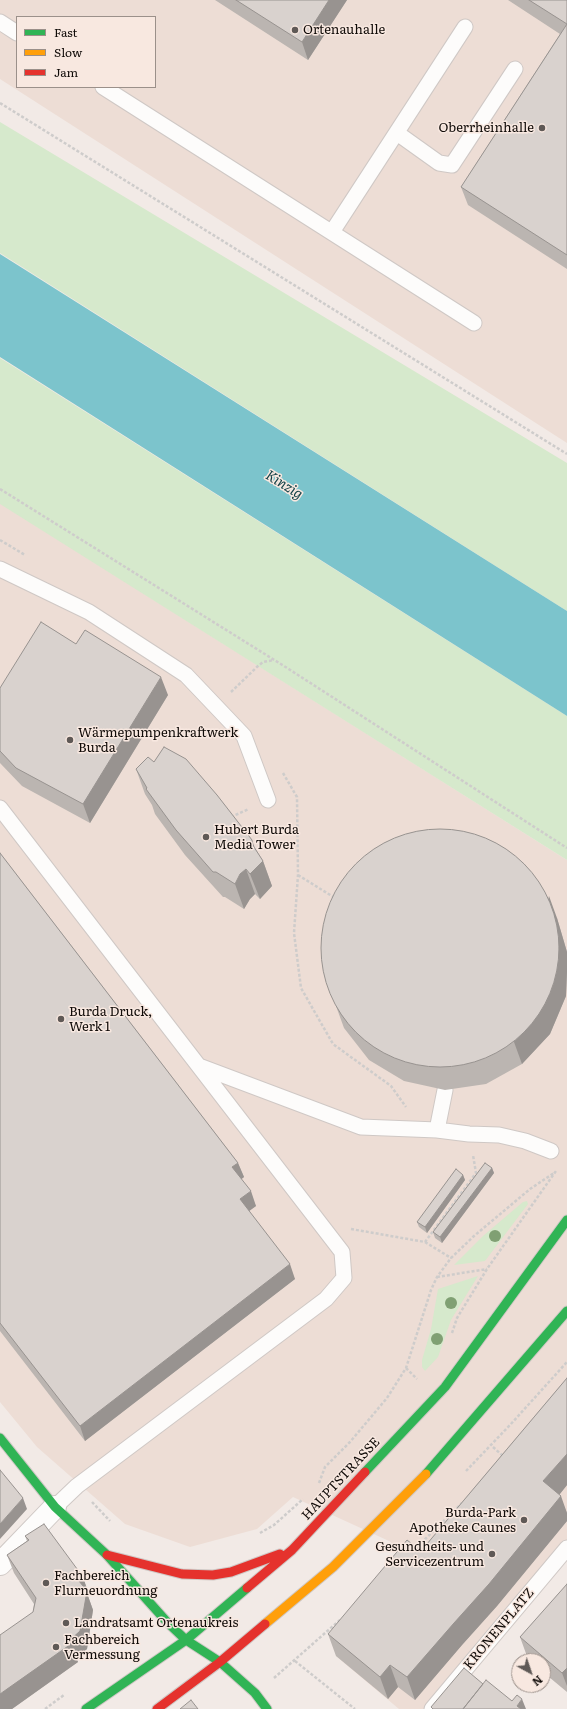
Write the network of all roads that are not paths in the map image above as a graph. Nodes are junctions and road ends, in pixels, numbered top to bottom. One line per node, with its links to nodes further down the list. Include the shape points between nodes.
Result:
1 (0, 22): 3 (lane)
2 (465, 27): 6 (lane)
3 (16, 32)
4 (515, 69): 6 (lane, via 452,165 439,163)
5 (105, 88): 7 (lane)
6 (397, 133): 7 (lane)
7 (332, 232): 8 (lane)
8 (474, 323)
9 (0, 569): 10 (lane, via 89,612 186,675 244,736)
10 (268, 800)
11 (0, 808): 12 (lane)
12 (199, 1066): 14 (lane, via 361,1127); 19 (lane, via 342,1252 344,1278 326,1299 77,1486)
13 (445, 1090): 14 (lane)
14 (437, 1130): 15 (lane, via 498,1135 525,1141)
15 (551, 1151)
16 (565, 1224): 21 (main road, HAUPTSTRASSE, via 445,1387)
17 (567, 1311): 25 (main road, via 435,1465 333,1567)
18 (0, 1438): 19 (main road)
19 (55, 1507): 22 (main road); 23 (street)
20 (567, 1548): 29 (lane, KRONENPLATZ)
21 (292, 1550): 22 (main road, via 231,1572 213,1575 182,1574); 24 (main road, HAUPTSTRASSE)
22 (107, 1555): 24 (main road)
23 (0, 1564)
24 (186, 1640): 25 (main road); 26 (main road, HAUPTSTRASSE)
25 (220, 1662): 27 (main road); 28 (main road, via 255,1693)
26 (86, 1709)
27 (157, 1709)
28 (267, 1709)
29 (432, 1709)

